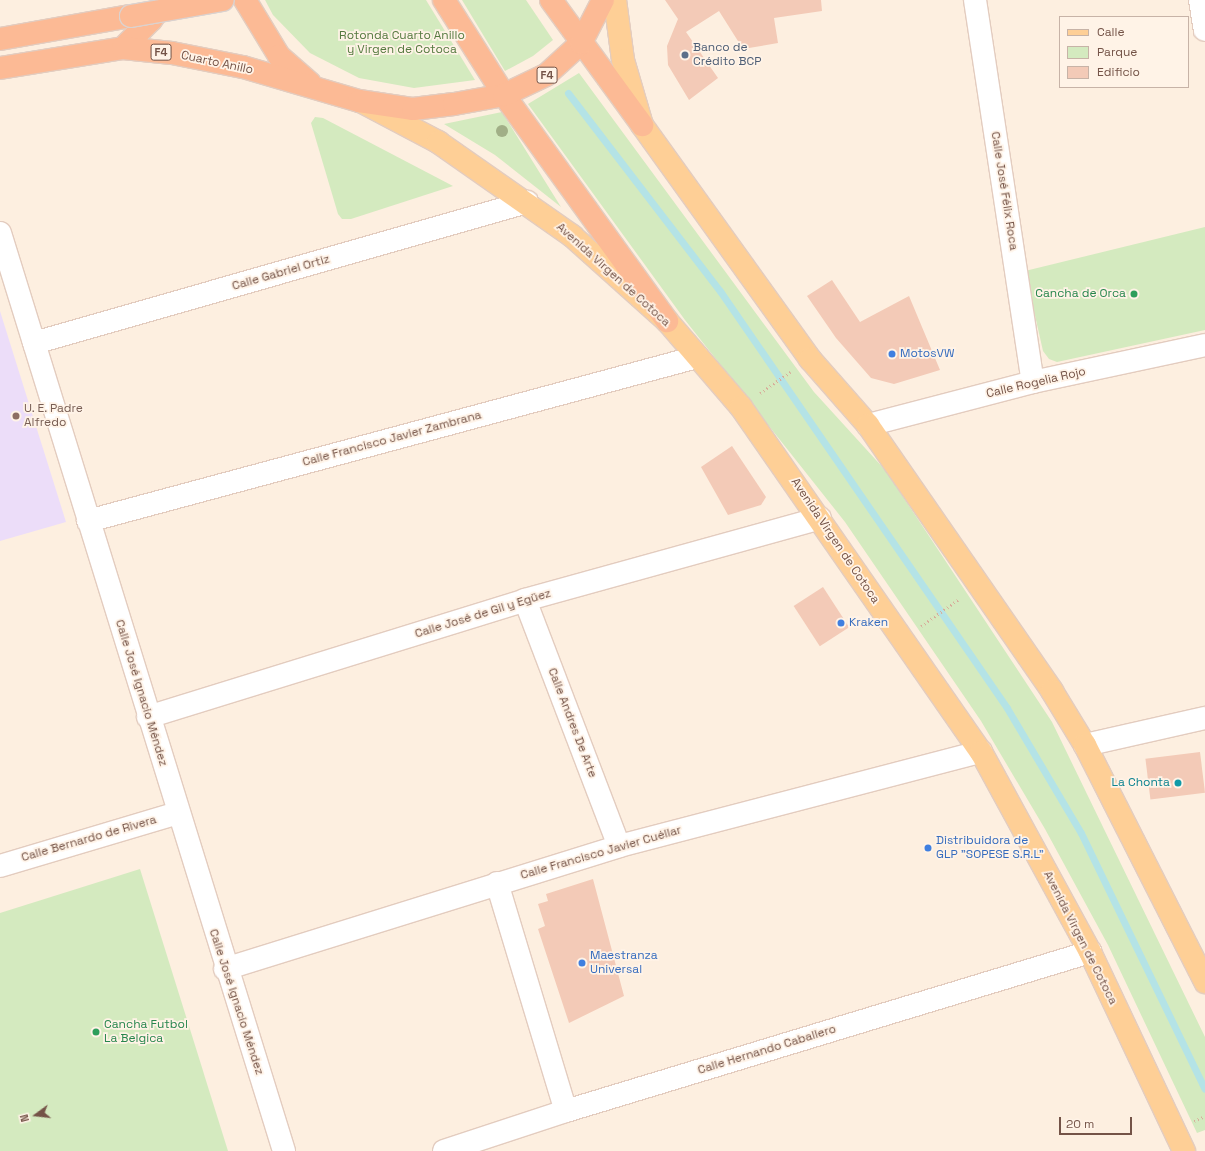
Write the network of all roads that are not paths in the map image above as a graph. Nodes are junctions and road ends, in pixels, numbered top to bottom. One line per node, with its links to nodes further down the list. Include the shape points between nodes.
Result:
1 (165, 0): 13 (highway, via 152,20)
2 (223, 0): 11 (highway, bridge)
3 (245, 0): 15 (highway, F4, via 280,56)
4 (444, 0): 16 (highway)
5 (551, 0): 12 (highway)
6 (603, 0): 12 (highway, F4)
7 (614, 0): 18 (main road, via 623,60)
8 (975, 0): 25 (street, Calle José Félix Roca)
9 (1200, 0): 10 (street)
10 (1205, 30)
11 (0, 39)
12 (581, 43): 16 (highway, F4, via 546,75); 18 (highway)
13 (123, 48): 14 (highway, Cuarto Anillo / F4); 15 (highway, Cuarto Anillo / F4, via 172,53 243,67)
14 (0, 68)
15 (314, 86): 17 (highway, F4)
16 (504, 95): 17 (highway, F4, via 413,109); 21 (highway)
17 (359, 101): 19 (main road, Avenida Virgen de Cotoca, via 438,142)
18 (642, 125): 26 (main road, via 810,359)
19 (527, 202): 21 (main road, Avenida Virgen de Cotoca, via 572,236); 22 (street, Calle Gabriel Ortiz)
20 (0, 233): 22 (street, Calle José Ignacio Méndez)
21 (667, 321): 24 (main road, Avenida Virgen de Cotoca)
22 (34, 343): 28 (street, Calle José Ignacio Méndez)
23 (1205, 345): 25 (street, Calle Rogelia Rojo)
24 (697, 357): 27 (main road, Avenida Virgen de Cotoca, via 741,407); 28 (street, Calle Francisco Javier Zambrana)
25 (1034, 382): 26 (street, Calle Rogelia Rojo)
26 (868, 425): 32 (main road, via 1052,691)
27 (820, 518): 29 (street, Calle José de Gil y Egüez); 33 (main road, Avenida Virgen de Cotoca)
28 (88, 521): 30 (street, Calle José Ignacio Méndez)
29 (525, 600): 30 (street, Calle José de Gil y Egüez); 35 (street, Calle Andres De Arte)
30 (148, 717): 34 (street, Calle José Ignacio Méndez)
31 (1205, 718): 32 (street)
32 (1085, 745): 40 (main road)
33 (981, 752): 35 (street, Calle Francisco Javier Cuéllar); 38 (main road, Avenida Virgen de Cotoca)
34 (178, 813): 36 (street, Calle Bernardo de Rivera); 39 (street, Calle José Ignacio Méndez)
35 (619, 846): 37 (street, Calle Francisco Javier Cuéllar)
36 (0, 866)
37 (497, 883): 39 (street, Calle Francisco Javier Cuéllar); 41 (street)
38 (1090, 952): 41 (street, Calle Hernando Caballero); 44 (main road, Avenida Virgen de Cotoca)
39 (225, 969): 42 (street, Calle José Ignacio Méndez)
40 (1205, 982)
41 (566, 1111): 43 (street, Calle Hernando Caballero)
42 (284, 1151)
43 (444, 1151)
44 (1184, 1151)

